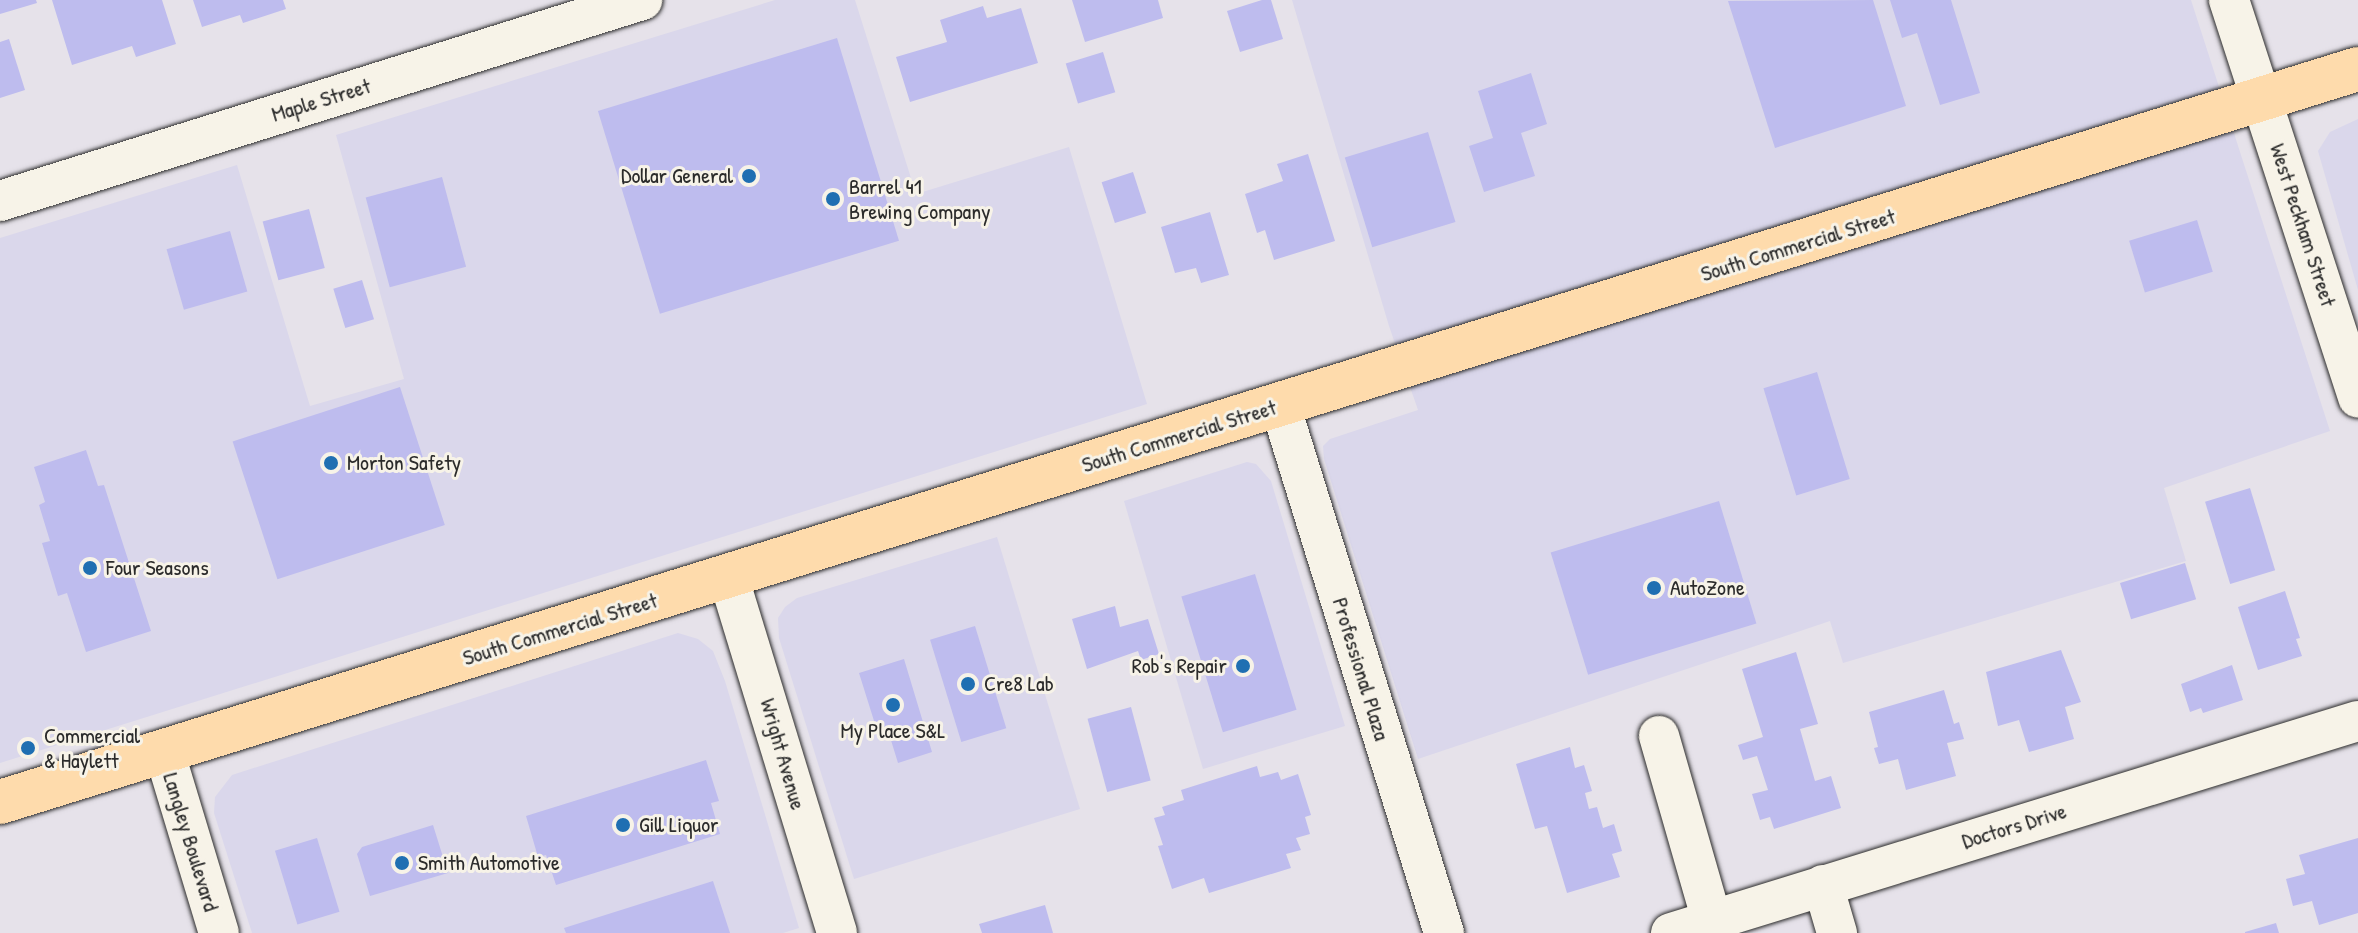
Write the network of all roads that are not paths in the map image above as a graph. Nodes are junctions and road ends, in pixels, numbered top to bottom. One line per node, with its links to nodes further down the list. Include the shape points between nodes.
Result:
1 (642, 0): 5 (street, Maple Street)
2 (2229, 0): 4 (street, West Peckham Street)
3 (2358, 69): 4 (main road, South Commercial Street)
4 (2261, 99): 6 (street, West Peckham Street); 7 (main road, South Commercial Street)
5 (0, 201)
6 (2358, 398)
7 (1280, 405): 8 (main road, South Commercial Street); 17 (street, Professional Plaza)
8 (728, 576): 11 (main road, South Commercial Street); 16 (street, Wright Avenue)
9 (2358, 721): 13 (street, Doctors Drive)
10 (1659, 736): 14 (street)
11 (164, 751): 12 (main road, South Commercial Street); 15 (street, Langley Boulevard)
12 (0, 802)
13 (1823, 885): 14 (street, Doctors Drive); 19 (street)
14 (1712, 921): 18 (street, Doctors Drive)
15 (219, 933)
16 (837, 933)
17 (1444, 933)
18 (1671, 933)
19 (1837, 933)

